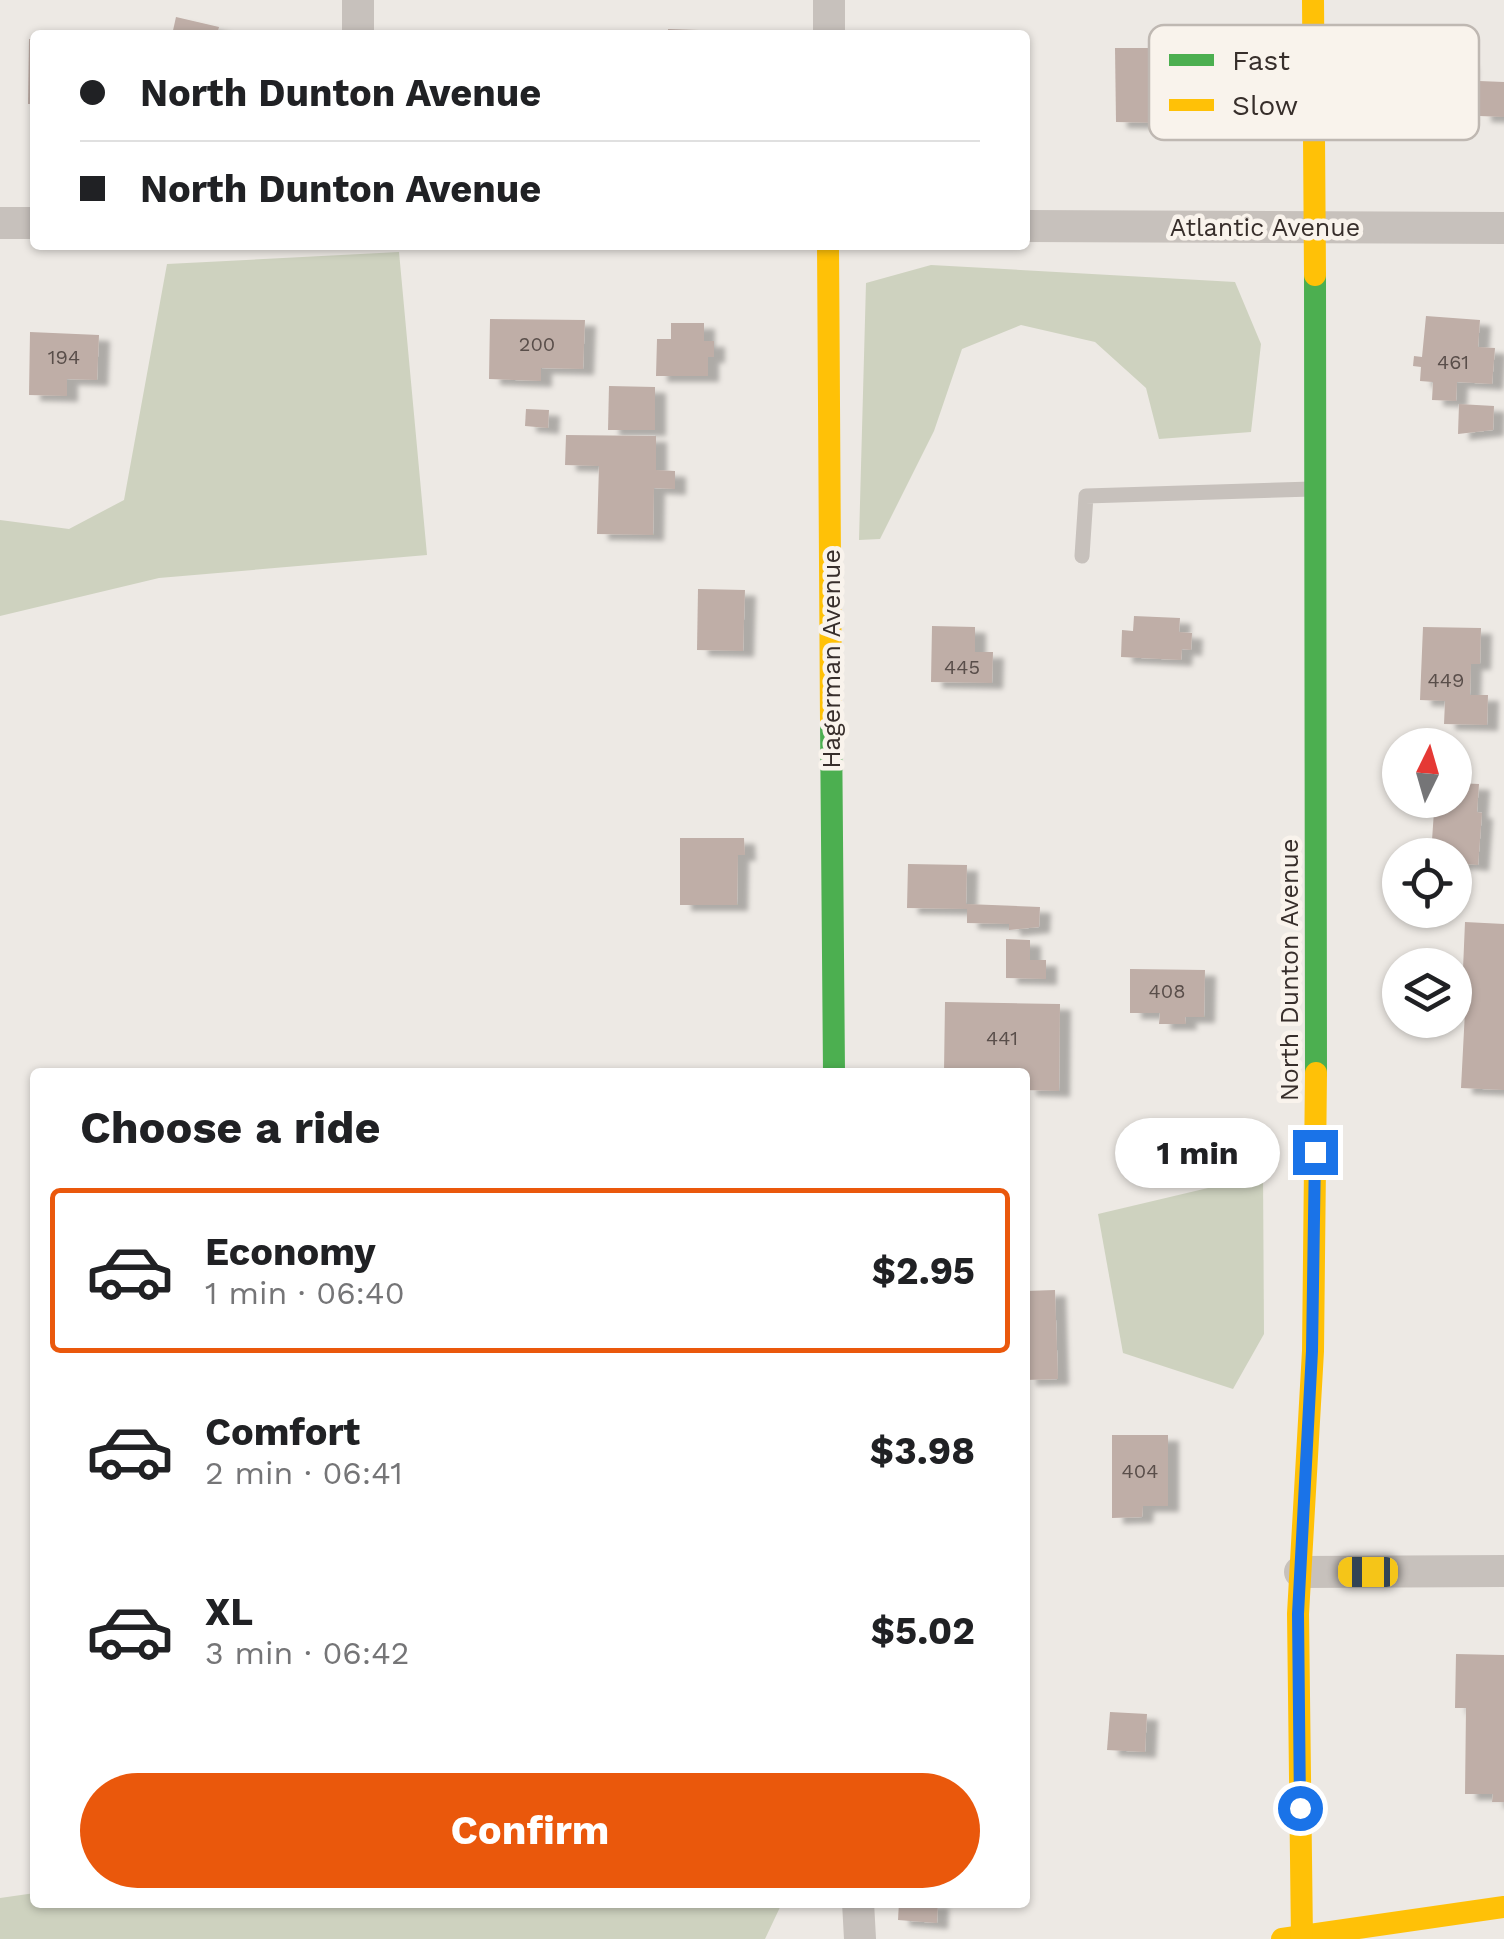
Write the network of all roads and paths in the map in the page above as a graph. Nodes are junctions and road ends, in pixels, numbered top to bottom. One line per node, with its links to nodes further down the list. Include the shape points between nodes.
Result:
1 (358, 0): 3 (street)
2 (829, 0): 4 (street)
3 (358, 30)
4 (828, 30)
5 (1313, 140): 9 (street, North Dunton Avenue)
6 (0, 222): 7 (street)
7 (30, 223)
8 (1030, 226): 9 (street, Atlantic Avenue)
9 (1313, 227): 10 (street, Atlantic Avenue); 12 (street, North Dunton Avenue)
10 (1504, 228)
11 (828, 250): 14 (street, Hagerman Avenue)
12 (1316, 489): 13 (lane, via 1086,496); 16 (street, North Dunton Avenue, via 1312,1351)
13 (1082, 556)
14 (834, 1068)
15 (1504, 1571): 16 (street)
16 (1300, 1572): 19 (street, North Dunton Avenue)
17 (858, 1908): 20 (street)
18 (1504, 1908): 19 (street)
19 (1296, 1938)
20 (860, 1939)

